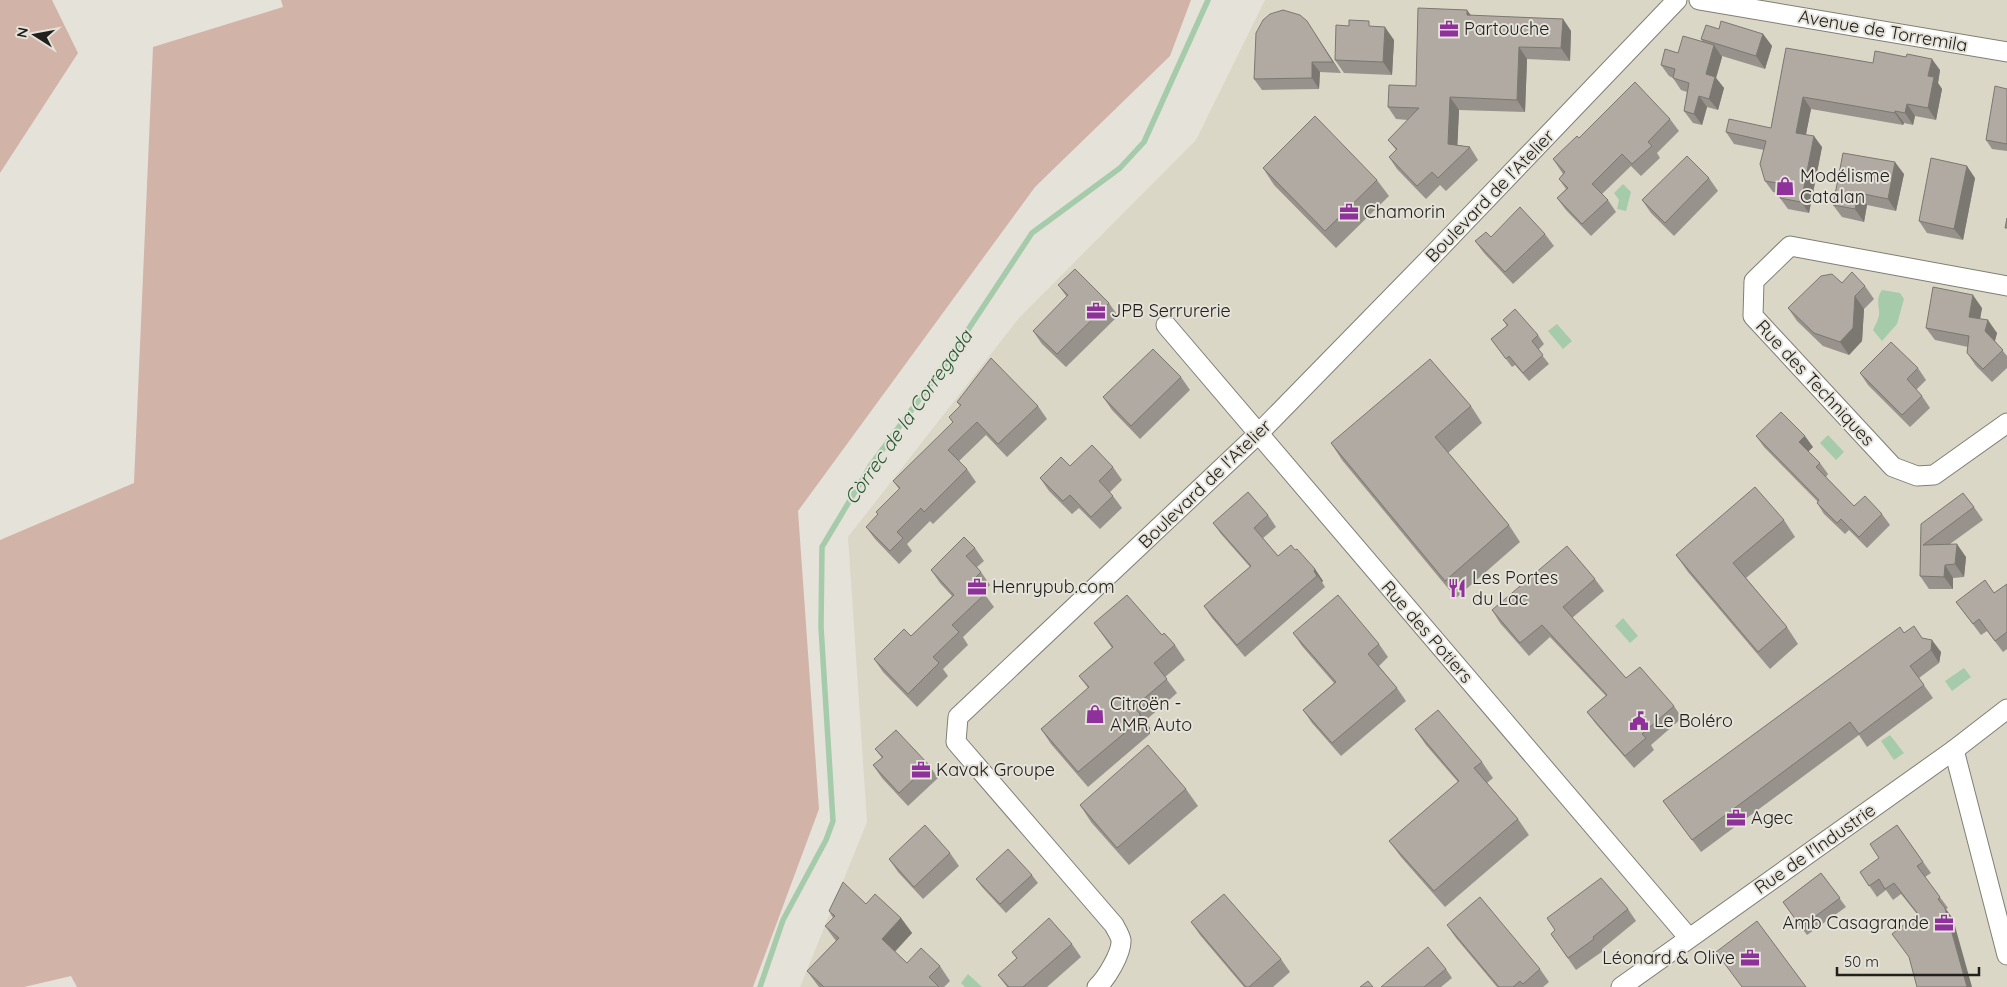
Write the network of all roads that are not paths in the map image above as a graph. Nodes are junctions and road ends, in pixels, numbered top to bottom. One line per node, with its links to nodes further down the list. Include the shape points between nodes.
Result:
1 (1677, 0): 7 (street, Boulevard de l'Atelier)
2 (1699, 0): 3 (street, Avenue de Torremila)
3 (2007, 52)
4 (2007, 286): 6 (street, Rue des Techniques, via 1790,246 1754,281 1753,307 1753,316 1893,467 1917,476 1934,475)
5 (1166, 325): 7 (street, Rue des Potiers)
6 (2007, 423)
7 (1258, 434): 10 (street, Rue des Potiers); 12 (street, Boulevard de l'Atelier, via 958,717 956,742 1114,925 1121,940 1117,957)
8 (2007, 709): 9 (street, Rue de l'Industrie)
9 (1954, 750): 10 (street, Rue de l'Industrie); 11 (street)
10 (1689, 938): 13 (street, Rue de l'Industrie)
11 (2007, 955)
12 (1097, 987)
13 (1621, 987)

